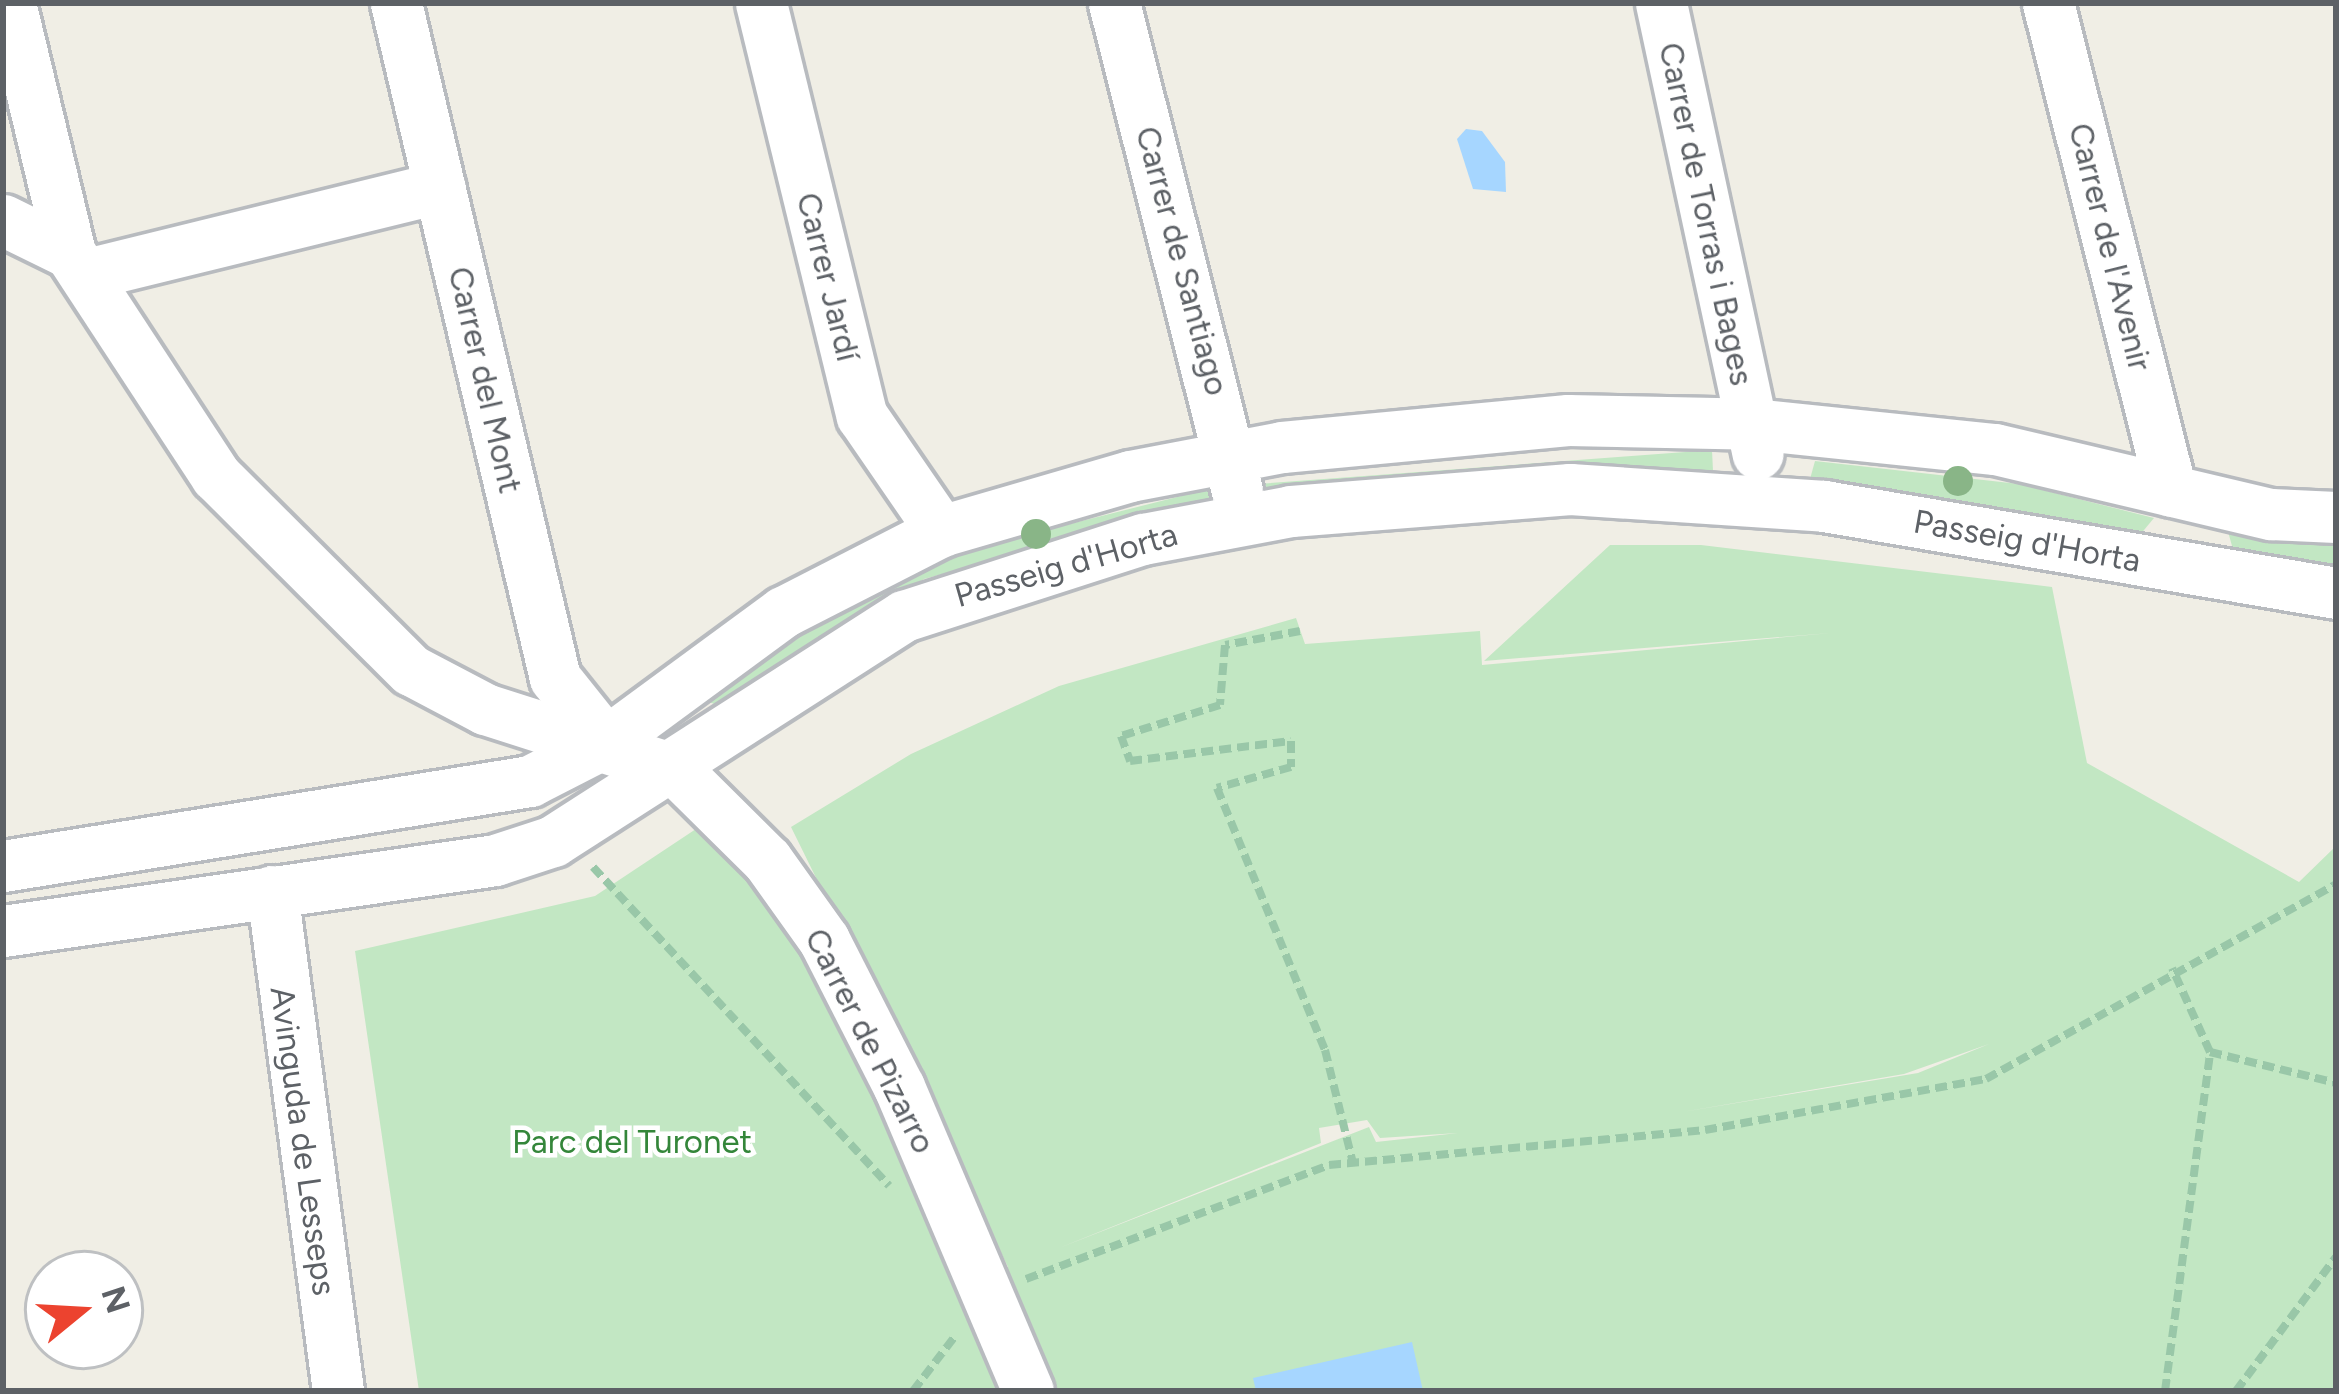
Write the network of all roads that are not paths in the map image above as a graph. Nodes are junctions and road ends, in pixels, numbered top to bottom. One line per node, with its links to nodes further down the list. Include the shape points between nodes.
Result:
1 (10, 3): 9 (street)
2 (396, 3): 7 (street, Carrer del Mont)
3 (761, 3): 16 (street, Carrer Jardí, via 862,416)
4 (1114, 3): 11 (street, Carrer de Santiago)
5 (1661, 3): 10 (street, Carrer de Torras i Bages)
6 (2048, 3): 12 (street, Carrer de l'Avenir)
7 (440, 187): 9 (street); 20 (street, Carrer del Mont, via 555,678)
8 (3, 220): 9 (street)
9 (80, 263): 19 (street, Carrer de Pizarro, via 216,476 278,545 411,670)
10 (1752, 424): 11 (street, Passeig d'Horta, via 1444,427); 12 (street, Passeig d'Horta, via 1995,449); 13 (street, Carrer de Torras i Bages)
11 (1230, 458): 15 (street, Carrer de Santiago); 16 (street, Passeig d'Horta)
12 (2181, 493): 14 (street, Passeig d'Horta); 17 (street)
13 (1768, 502): 15 (street, Passeig d'Horta, via 1570,489); 17 (street, Passeig d'Horta)
14 (2336, 517)
15 (1244, 520): 21 (street, Passeig d'Horta, via 983,584 904,616)
16 (941, 531): 20 (street, Passeig d'Horta, via 783,612)
17 (2198, 574): 18 (street, Passeig d'Horta)
18 (2336, 593)
19 (485, 710): 20 (street, Carrer de Pizarro); 22 (street)
20 (584, 739): 21 (street, Carrer de Pizarro); 22 (street, Passeig d'Horta)
21 (676, 770): 24 (street, Passeig d'Horta, via 563,835 495,860); 27 (street, Carrer de Pizarro, via 767,860 824,940)
22 (506, 789): 23 (street, Passeig d'Horta)
23 (3, 866)
24 (272, 891): 25 (street, Passeig d'Horta); 26 (street, Avinguda de Lesseps)
25 (3, 931)
26 (338, 1391)
27 (1028, 1391)

